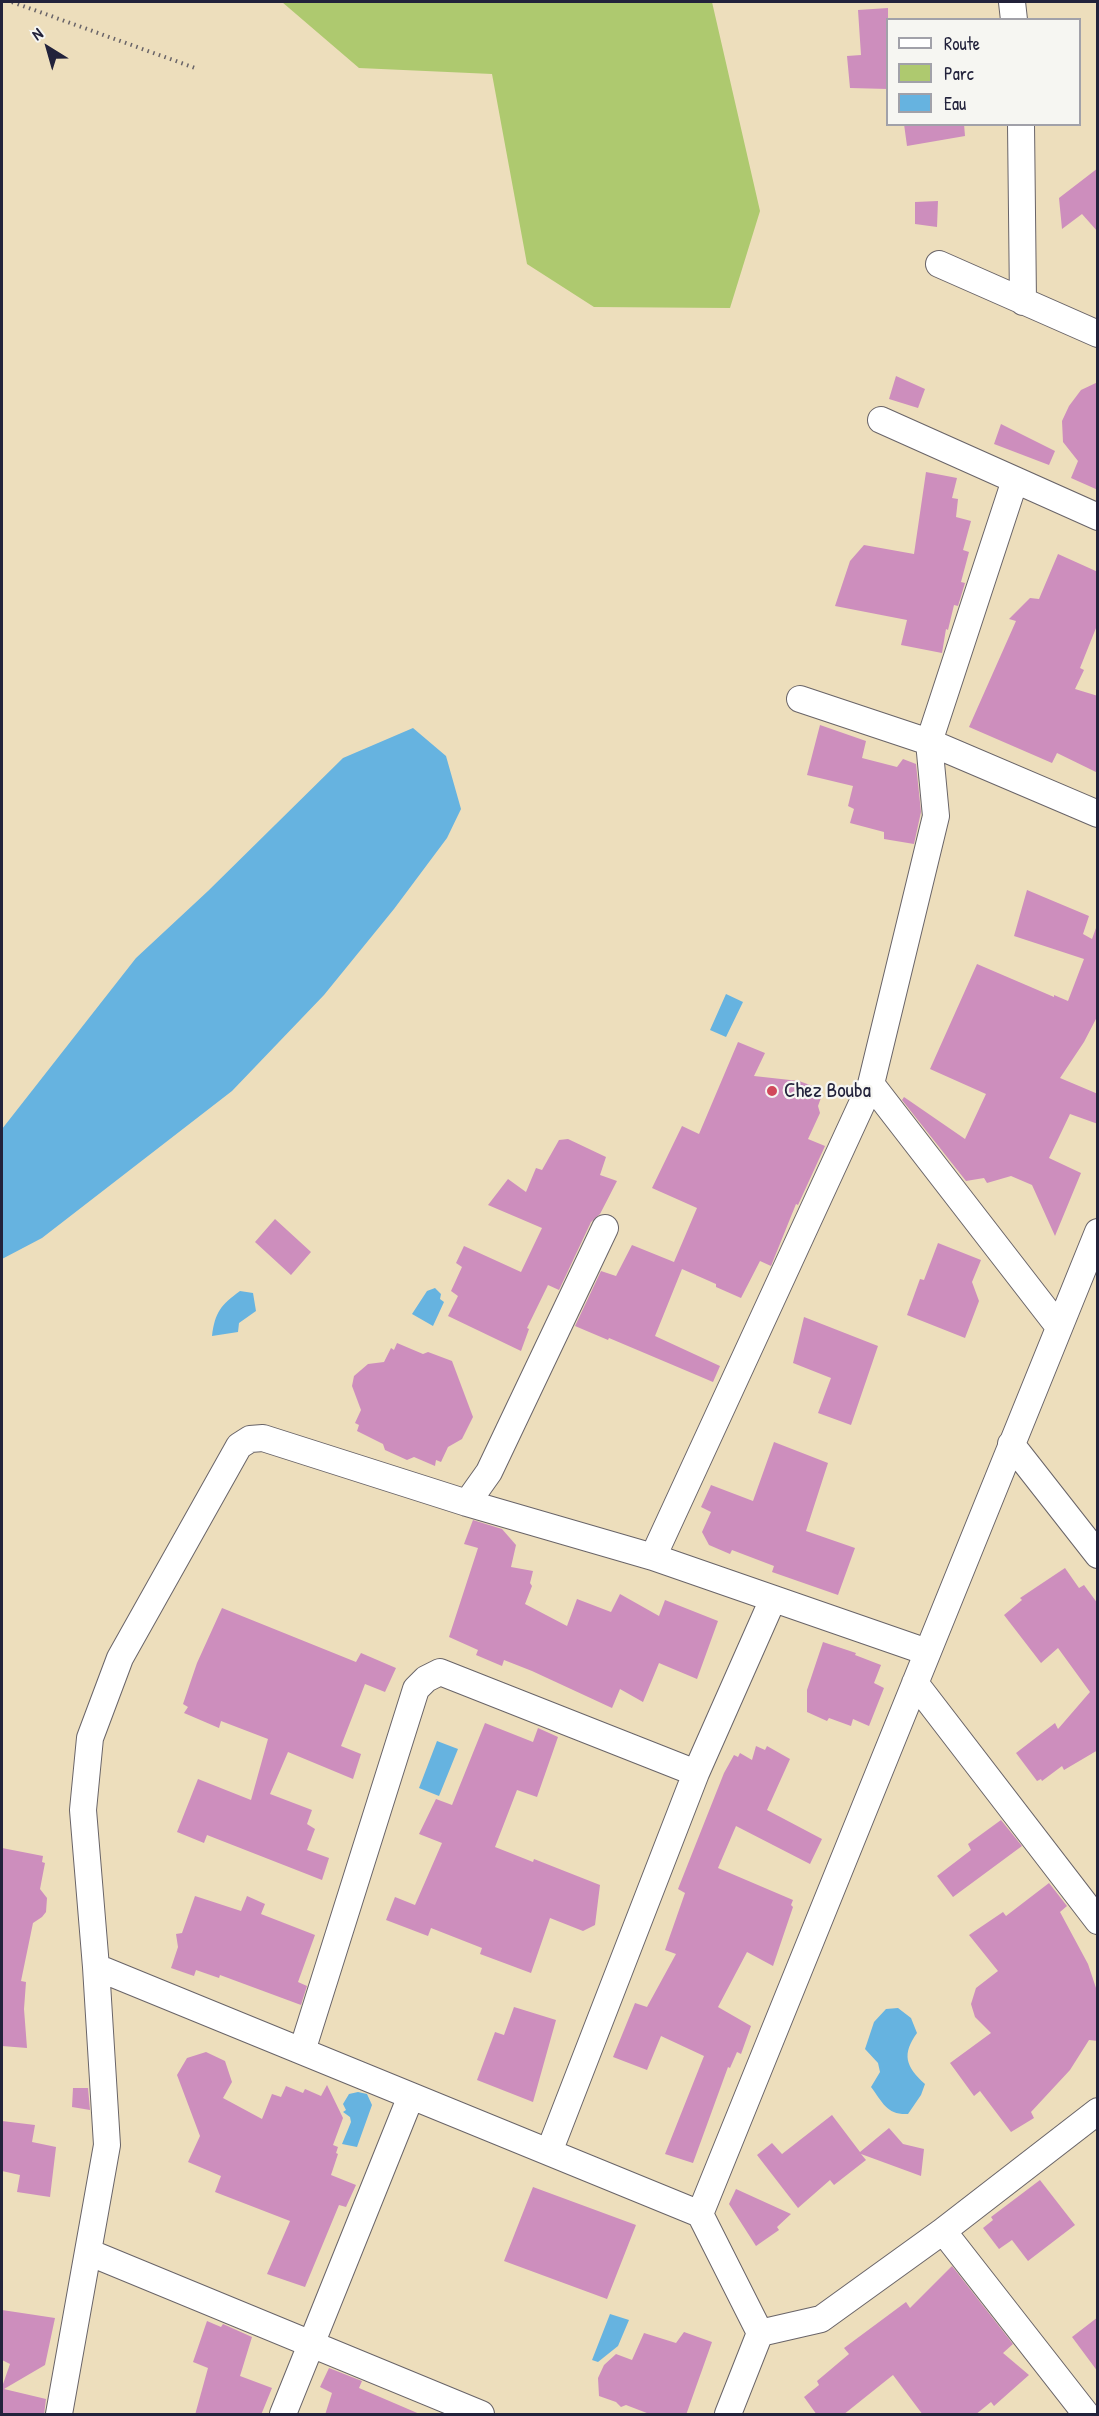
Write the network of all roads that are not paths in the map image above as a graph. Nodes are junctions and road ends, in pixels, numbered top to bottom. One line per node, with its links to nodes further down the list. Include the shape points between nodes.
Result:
1 (1012, 2): 2 (street)
2 (1014, 18)
3 (1021, 126): 5 (street)
4 (939, 264): 5 (street)
5 (1023, 302): 6 (street)
6 (1098, 334)
7 (881, 420): 8 (street)
8 (1015, 480): 9 (street); 11 (street)
9 (1098, 517)
10 (800, 699): 11 (street)
11 (929, 742): 12 (street); 13 (street, via 936,816)
12 (1098, 813)
13 (872, 1084): 16 (street); 20 (street)
14 (605, 1228): 18 (street, via 489,1472)
15 (1098, 1232): 16 (street)
16 (1059, 1327): 17 (street)
17 (1011, 1444): 19 (street); 22 (street)
18 (466, 1503): 20 (street); 26 (street, via 263,1438 250,1439 239,1446 120,1658 90,1738 84,1810)
19 (1098, 1555)
20 (653, 1557): 21 (street)
21 (773, 1599): 22 (street); 24 (street)
22 (927, 1652): 23 (street)
23 (915, 1683): 25 (street); 31 (street)
24 (696, 1773): 27 (street, via 440,1672 426,1678 416,1689); 30 (street)
25 (1098, 1921)
26 (96, 1967): 27 (street); 33 (street, via 107,2145)
27 (302, 2051): 28 (street)
28 (411, 2096): 30 (street); 35 (street)
29 (1098, 2112): 32 (street)
30 (549, 2152): 31 (street)
31 (700, 2214): 34 (street)
32 (943, 2230): 34 (street, via 822,2319); 40 (street)
33 (87, 2252): 35 (street); 36 (street)
34 (760, 2333): 39 (street)
35 (311, 2344): 37 (street); 38 (street)
36 (59, 2415)
37 (283, 2415)
38 (481, 2415)
39 (728, 2415)
40 (1086, 2415)

